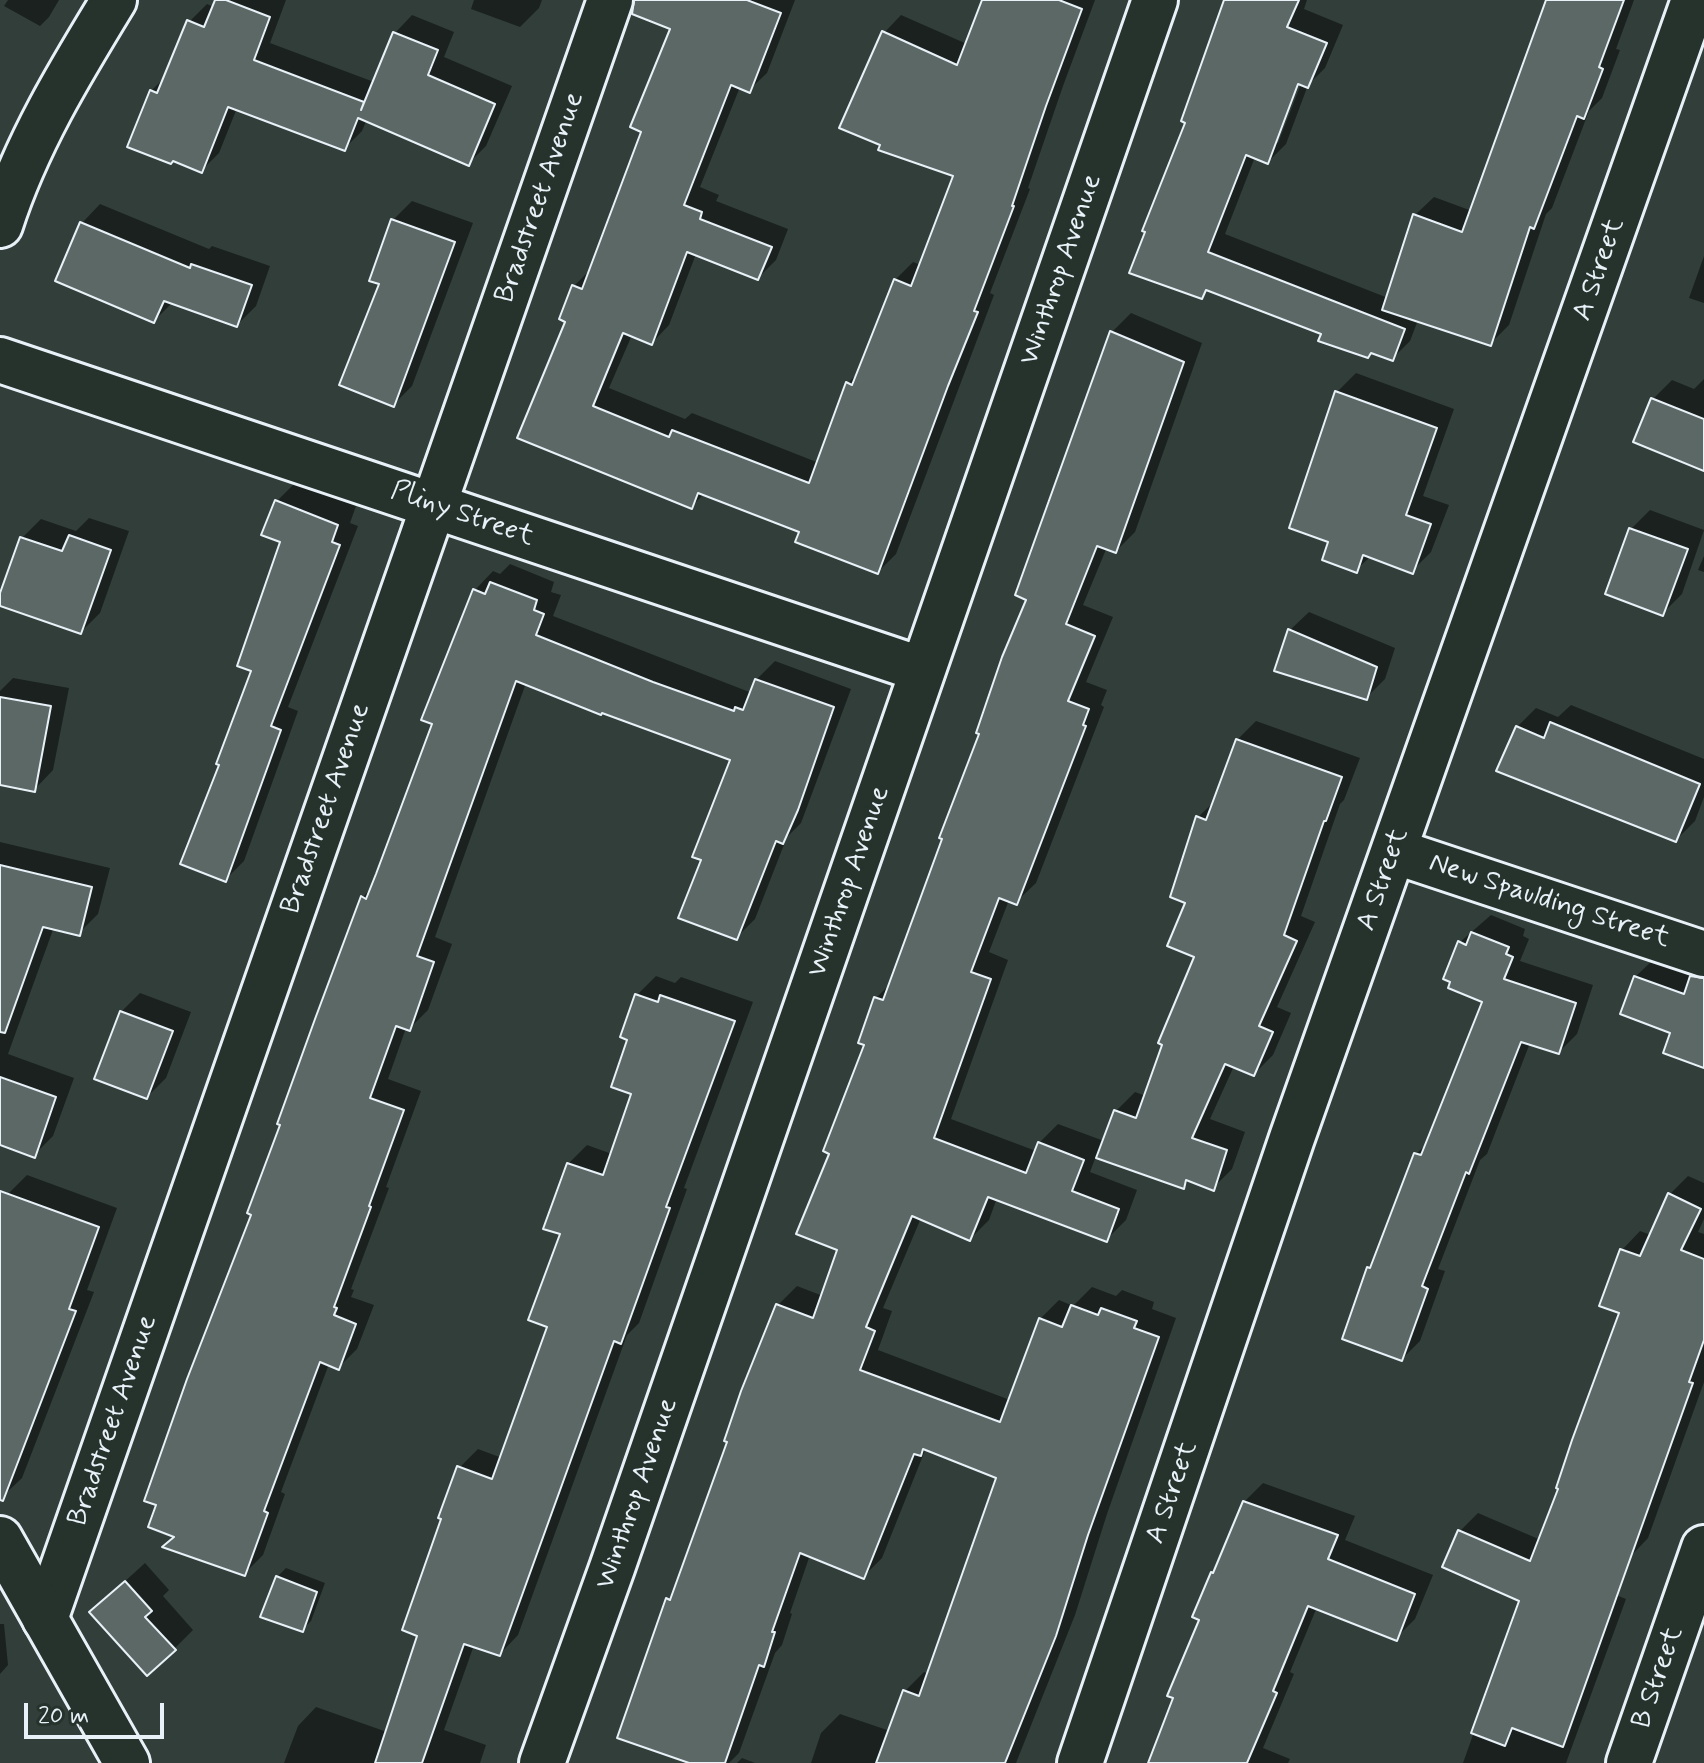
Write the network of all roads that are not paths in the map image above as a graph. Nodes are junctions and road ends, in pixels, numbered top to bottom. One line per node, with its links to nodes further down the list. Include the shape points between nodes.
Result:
1 (114, 0): 5 (street, via 34,140)
2 (610, 0): 7 (street, Bradstreet Avenue)
3 (1155, 0): 8 (street, Winthrop Avenue)
4 (1694, 0): 9 (street, A Street)
5 (0, 225)
6 (0, 360): 7 (street, Pliny Street)
7 (432, 505): 8 (street, Pliny Street); 13 (street, Bradstreet Avenue)
8 (923, 670): 15 (street, Winthrop Avenue)
9 (1394, 851): 10 (street, New Spaulding Street); 16 (street, A Street)
10 (1704, 954)
11 (0, 1539): 13 (street)
12 (1704, 1548): 17 (street, B Street)
13 (45, 1619): 14 (street)
14 (127, 1763)
15 (542, 1763)
16 (1080, 1763)
17 (1629, 1763)

